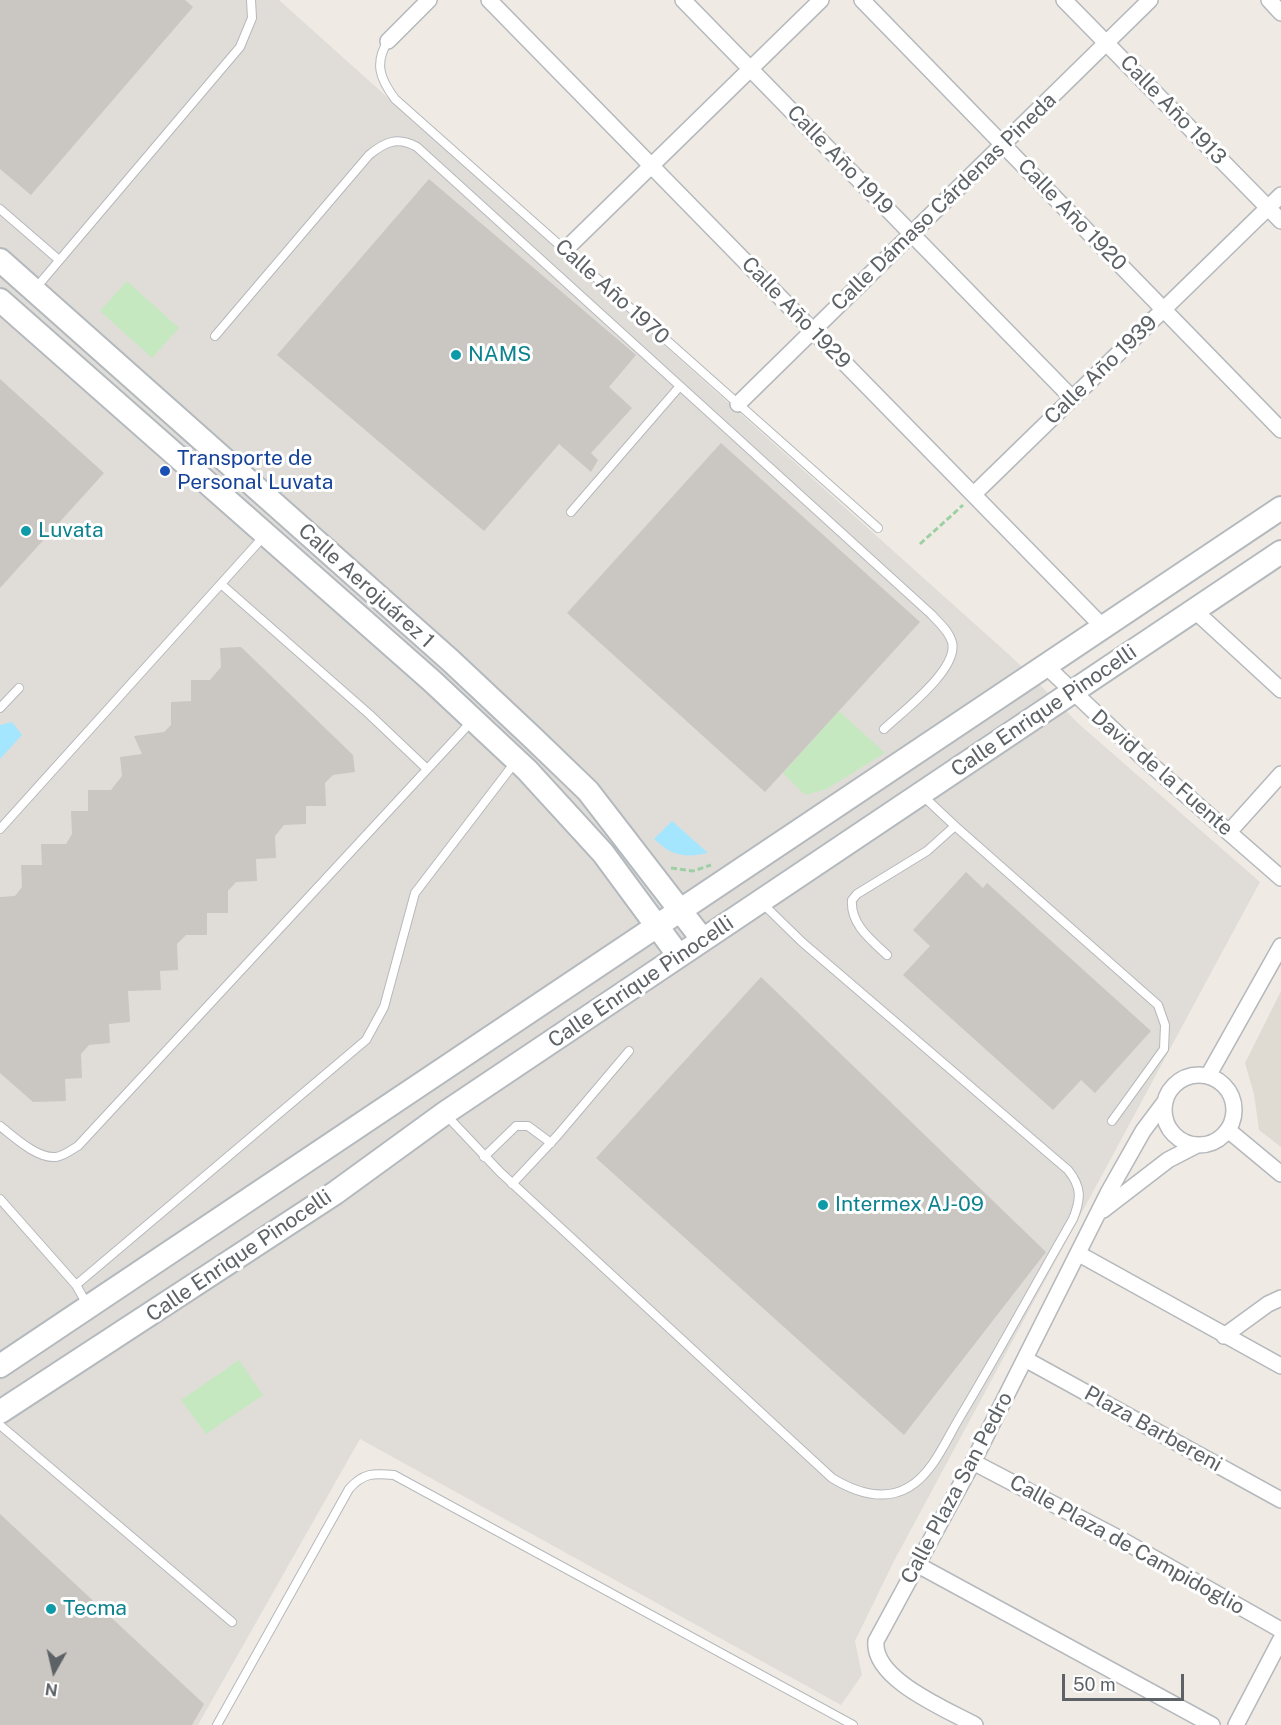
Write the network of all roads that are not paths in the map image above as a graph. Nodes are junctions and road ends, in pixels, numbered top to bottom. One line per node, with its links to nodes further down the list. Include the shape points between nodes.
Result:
1 (251, 0): 23 (lane, via 252,18 240,47)
2 (429, 0): 11 (street)
3 (489, 0): 15 (street, Calle Año 1929)
4 (683, 0): 13 (street, Calle Año 1919)
5 (822, 0): 13 (street)
6 (862, 0): 14 (street, Calle Año 1920)
7 (1064, 0): 12 (street, Calle Año 1913)
8 (1150, 0): 12 (street, Calle Dámaso Cárdenas Pineda)
9 (1269, 0): 10 (street)
10 (1281, 13)
11 (388, 41): 21 (lane, Calle Año 1970, via 380,53 380,70 394,99)
12 (1106, 43): 14 (street, Calle Dámaso Cárdenas Pineda); 17 (street, Calle Año 1913)
13 (751, 69): 15 (street); 20 (street, Calle Año 1919)
14 (1002, 144): 20 (street, Calle Dámaso Cárdenas Pineda); 26 (street, Calle Año 1920)
15 (651, 166): 21 (street); 27 (street, Calle Año 1929)
16 (1281, 195): 17 (street, Calle Año 1939)
17 (1268, 208): 19 (street, Calle Año 1913); 26 (street, Calle Año 1939)
18 (0, 209): 23 (lane)
19 (1281, 221)
20 (911, 233): 27 (street, Calle Dámaso Cárdenas Pineda); 30 (street, Calle Año 1919)
21 (565, 250): 31 (lane, Calle Año 1970)
22 (0, 260): 24 (main road, Calle Aerojuárez 1)
23 (59, 260): 24 (lane)
24 (34, 290): 58 (main road, Calle Aerojuárez 1, via 533,738 588,791)
25 (0, 300): 37 (main road, Calle Aerojuárez 1)
26 (1163, 309): 30 (street, Calle Año 1939); 32 (street, Calle Año 1920)
27 (812, 330): 31 (street, Calle Dámaso Cárdenas Pineda); 33 (street, Calle Año 1929)
28 (215, 336): 29 (lane, via 369,155 395,140 417,147)
29 (680, 386): 35 (lane); 48 (lane, via 945,630 952,642 948,664 930,687)
30 (1072, 398): 33 (street, Calle Año 1939)
31 (738, 404): 36 (lane, Calle Año 1970)
32 (1281, 430)
33 (974, 494): 41 (street, Calle Año 1929)
34 (1281, 508): 41 (main road, Calle Enrique Pinocelli)
35 (572, 512)
36 (878, 528)
37 (266, 534): 39 (lane); 47 (main road, Calle Aerojuárez 1)
38 (1281, 552): 40 (main road, Calle Enrique Pinocelli)
39 (221, 584): 50 (lane); 54 (lane)
40 (1194, 610): 44 (street); 45 (main road, Calle Enrique Pinocelli)
41 (1103, 627): 42 (main road, Calle Enrique Pinocelli)
42 (1046, 666): 45 (street, David de la Fuente); 58 (main road, Calle Enrique Pinocelli)
43 (19, 688): 46 (lane)
44 (1281, 690)
45 (1072, 693): 52 (main road, Calle Enrique Pinocelli); 55 (street, David de la Fuente)
46 (0, 708)
47 (474, 719): 49 (main road, Calle Aerojuárez 1); 50 (lane)
48 (884, 729)
49 (517, 760): 59 (main road, Calle Aerojuárez 1, via 579,823); 79 (lane, via 415,893 384,1007 366,1040)
50 (427, 770): 69 (lane, via 78,1146 56,1157 48,1156)
51 (1281, 774): 55 (street)
52 (921, 794): 53 (lane); 57 (main road, Calle Enrique Pinocelli)
53 (955, 826): 62 (lane, via 927,851 852,900 853,916 859,926); 68 (lane, via 1158,1005 1165,1025 1164,1049)
54 (0, 829)
55 (1228, 832): 56 (street, David de la Fuente)
56 (1281, 878)
57 (761, 902): 60 (main road, Calle Enrique Pinocelli); 75 (lane, via 802,942 1068,1170 1080,1189 1073,1219 1012,1329 924,1473 902,1491 883,1494 853,1490 832,1478)
58 (681, 910): 59 (main road, Calle Enrique Pinocelli); 60 (main road, Calle Aerojuárez 1)
59 (657, 926): 63 (main road, Calle Aerojuárez 1); 81 (main road, Calle Enrique Pinocelli)
60 (703, 940): 63 (main road, Calle Enrique Pinocelli)
61 (1281, 946): 65 (street)
62 (887, 955)
63 (680, 956): 67 (main road, Calle Enrique Pinocelli)
64 (629, 1051): 71 (lane)
65 (1208, 1076): 66 (street, via 1196,1075 1176,1084); 70 (street, via 1226,1088 1232,1098 1234,1109)
66 (1164, 1103): 72 (street, via 1168,1126 1175,1136); 77 (street, Calle Plaza San Pedro, via 1120,1170)
67 (445, 1113): 73 (lane); 86 (main road, Calle Enrique Pinocelli, via 335,1193)
68 (1112, 1120)
69 (0, 1126)
70 (1228, 1130): 72 (street, via 1219,1139); 74 (street)
71 (551, 1143): 73 (lane, via 528,1126 516,1126); 75 (lane)
72 (1197, 1145): 77 (street, Calle Plaza San Pedro, via 1168,1160)
73 (484, 1157): 75 (lane)
74 (1281, 1174)
75 (512, 1184)
76 (0, 1199): 79 (lane)
77 (1101, 1212): 78 (street, Calle Plaza San Pedro)
78 (1079, 1254): 82 (street); 83 (street, Calle Plaza San Pedro)
79 (76, 1284): 81 (lane)
80 (1281, 1298): 82 (street)
81 (88, 1307): 84 (main road, Calle Enrique Pinocelli)
82 (1224, 1336): 85 (street)
83 (1025, 1359): 88 (street, Calle Plaza San Pedro); 89 (street, Plaza Barbereni)
84 (0, 1366)
85 (1281, 1366)
86 (0, 1412)
87 (0, 1425): 91 (lane)
88 (973, 1462): 90 (street, Calle Plaza San Pedro); 92 (street, Calle Plaza de Campidoglio)
89 (1281, 1500)
90 (918, 1564): 96 (street, Calle Plaza San Pedro, via 880,1631 875,1652 896,1679); 97 (street)
91 (232, 1622)
92 (1281, 1630)
93 (1281, 1639): 98 (street)
94 (217, 1725): 95 (lane, via 349,1490 365,1474 394,1475)
95 (853, 1725)
96 (975, 1725)
97 (1212, 1725)
98 (1236, 1725)

